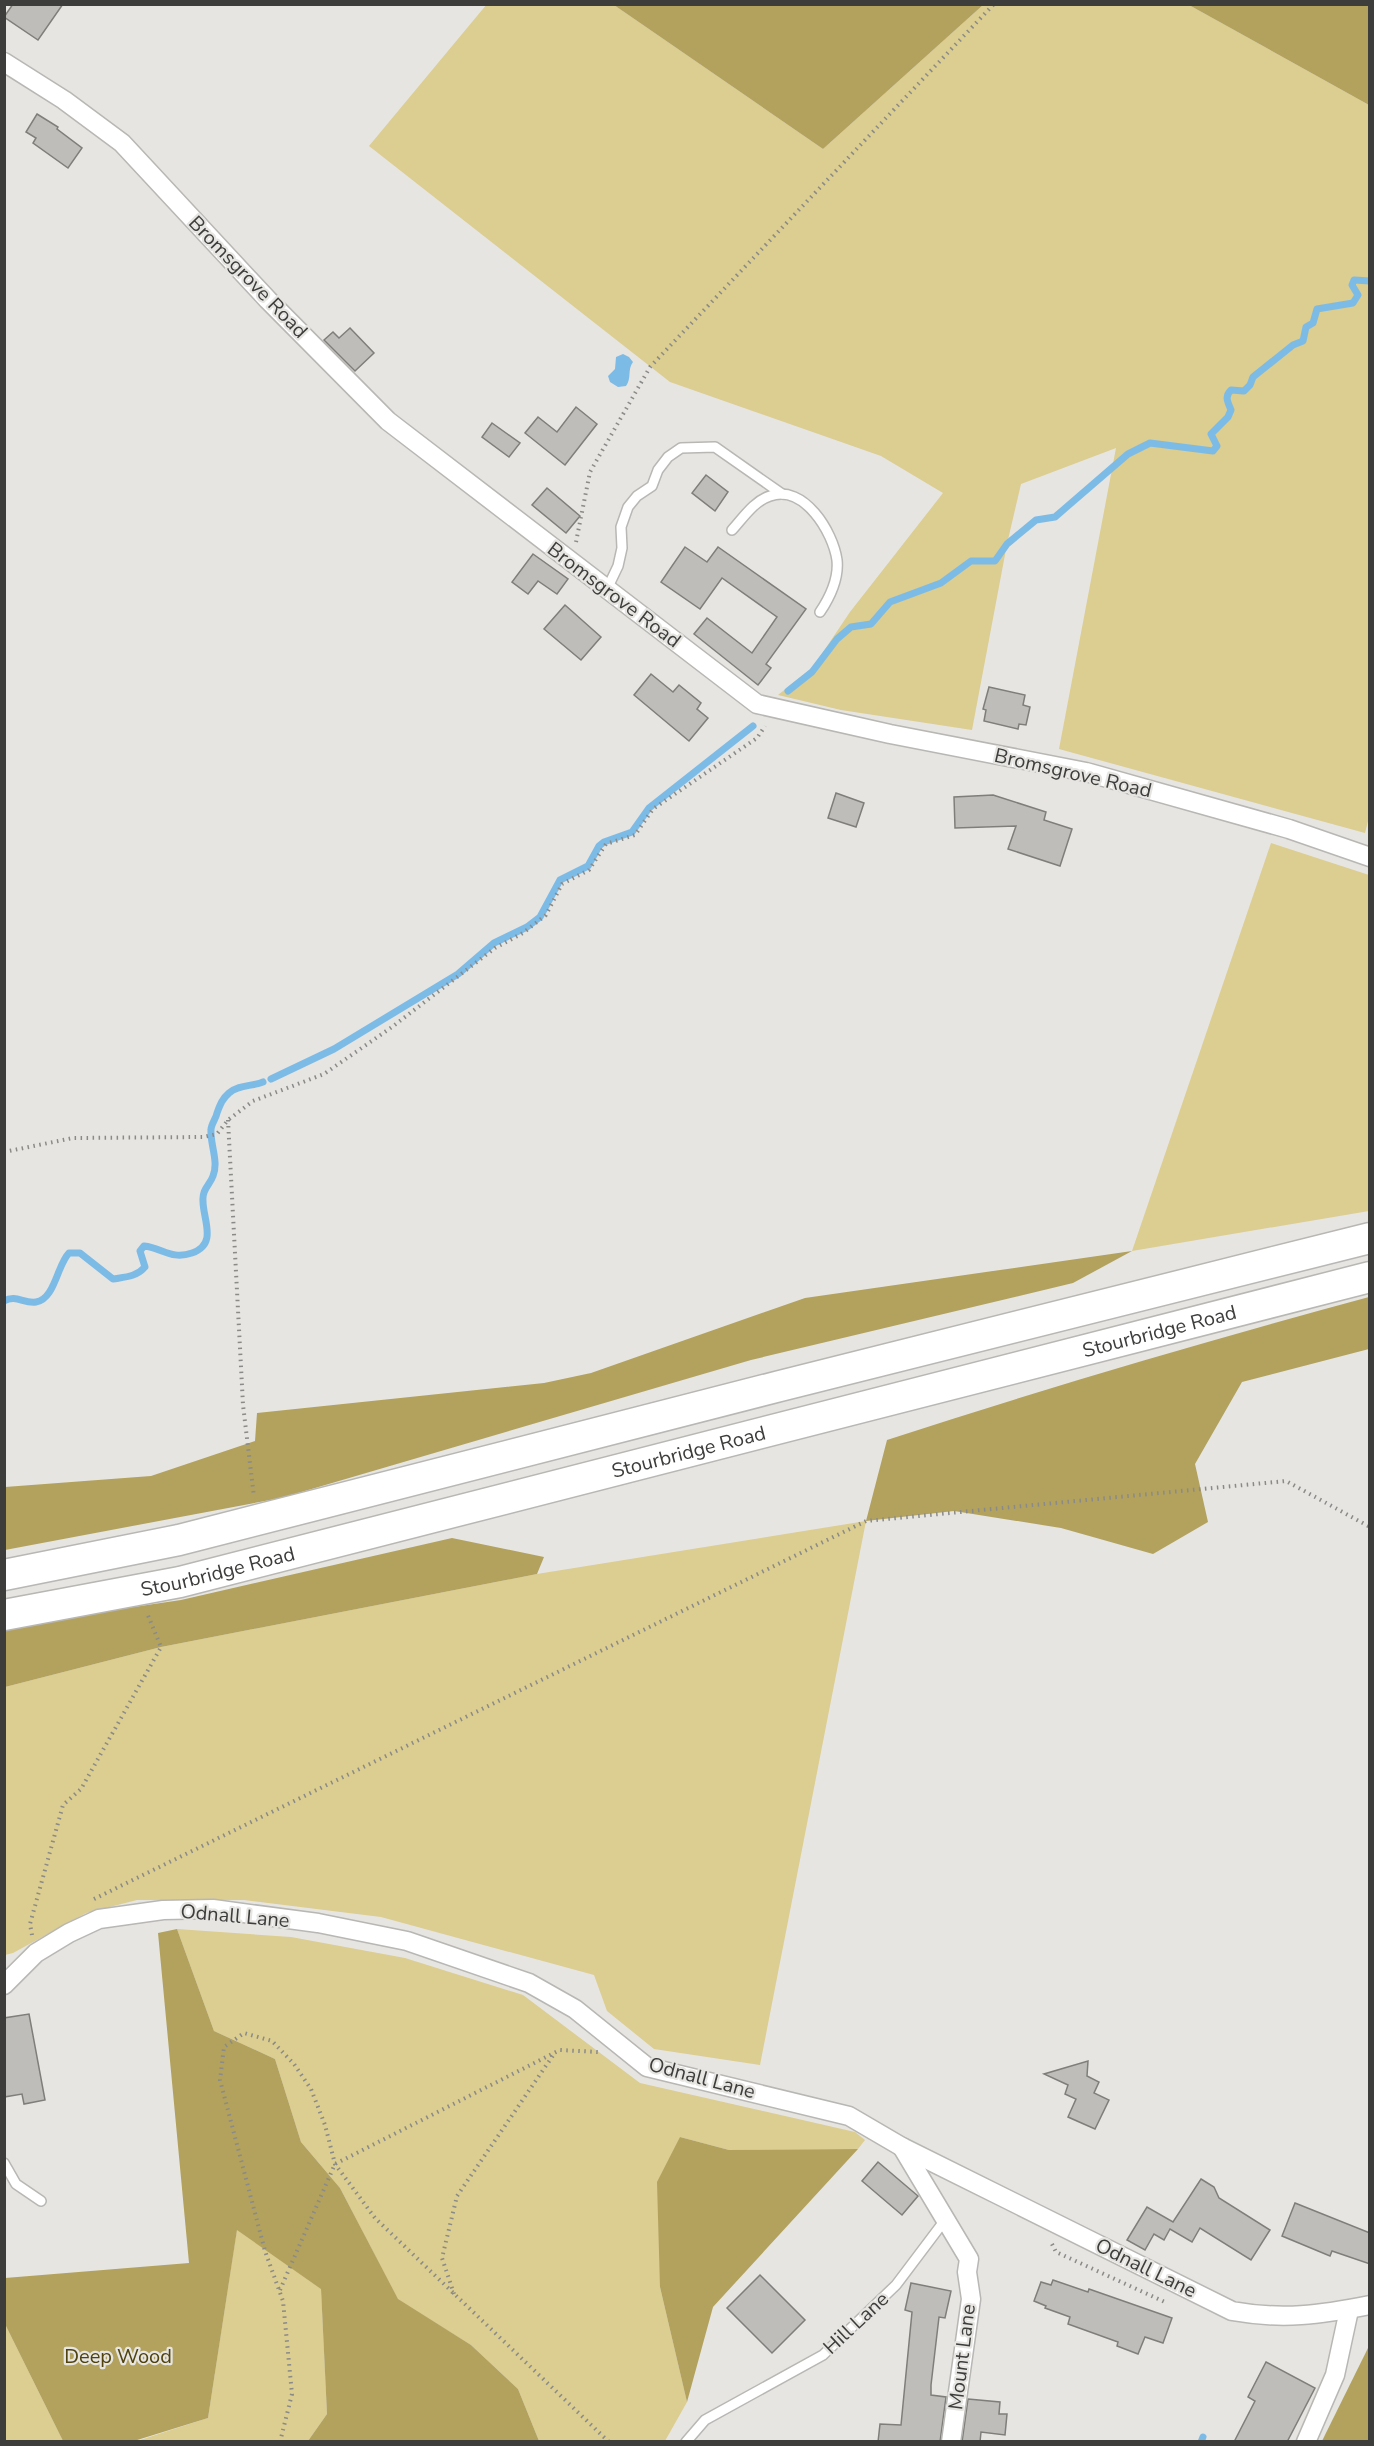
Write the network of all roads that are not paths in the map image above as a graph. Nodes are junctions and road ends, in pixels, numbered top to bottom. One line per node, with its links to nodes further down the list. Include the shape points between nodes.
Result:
1 (4, 63): 4 (street, Bromsgrove Road, via 64,100 122,143 268,300 388,421)
2 (782, 494): 3 (lane, via 769,496 750,509); 4 (lane, via 715,447 681,448 658,470 652,486 628,507 621,527 618,566); 5 (lane, via 798,499 812,511 831,540 837,560 836,575)
3 (732, 530)
4 (607, 589): 6 (street, Bromsgrove Road, via 757,704 1086,772 1289,829)
5 (820, 612)
6 (1370, 857)
7 (1370, 1238): 9 (highway, Stourbridge Road, via 179,1540)
8 (1370, 1277): 10 (highway, Stourbridge Road, via 180,1582)
9 (4, 1575)
10 (4, 1615)
11 (4, 1985): 12 (street, Odnall Lane, via 36,1953 99,1919 163,1910 213,1910 318,1923 407,1941 529,1983 575,2009 647,2067 849,2116)
12 (902, 2146): 15 (street, Mount Lane); 17 (street, Odnall Lane, via 1232,2311 1280,2317)
13 (4, 2163): 14 (lane, via 16,2184)
14 (41, 2201)
15 (945, 2220): 18 (lane, Hill Lane, via 896,2285 823,2355 705,2420); 19 (street, Mount Lane, via 969,2259 971,2299)
16 (1370, 2305): 17 (street, Odnall Lane)
17 (1349, 2310): 20 (street, via 1335,2375)
18 (686, 2442)
19 (951, 2442)
20 (1306, 2442)

